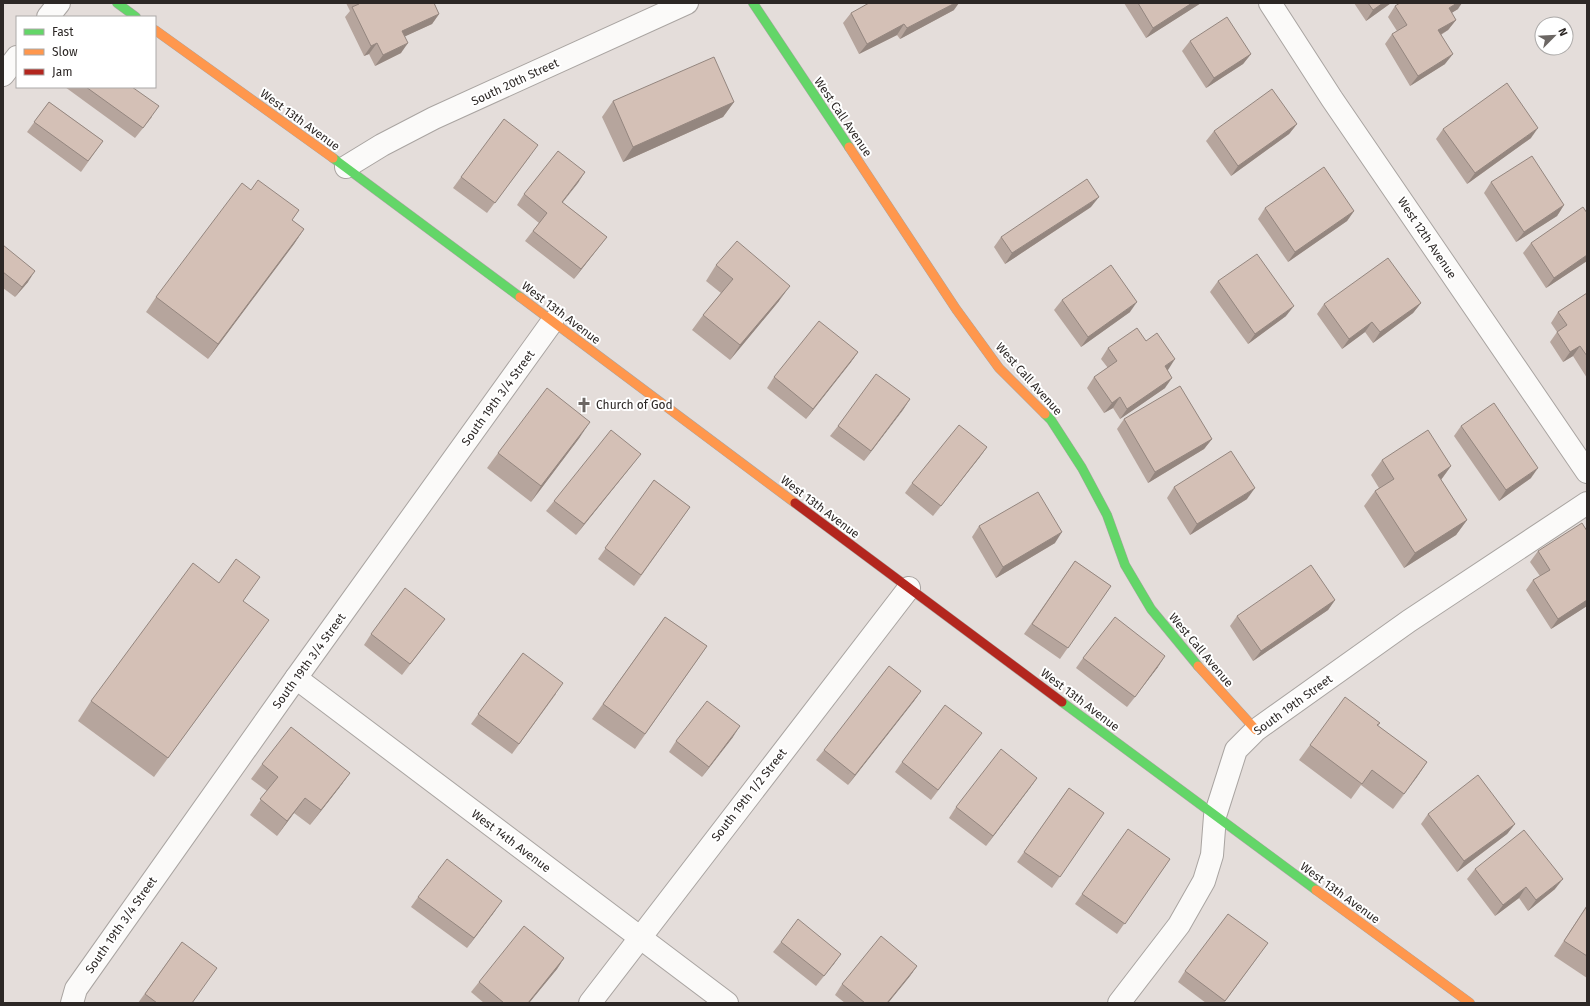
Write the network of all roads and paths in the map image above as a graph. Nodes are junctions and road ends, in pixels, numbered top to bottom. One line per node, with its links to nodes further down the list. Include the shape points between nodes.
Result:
1 (59, 3): 6 (street)
2 (117, 3): 7 (street)
3 (687, 3): 11 (street, South 20th Street, via 434,118)
4 (753, 3): 17 (street, West Call Avenue, via 956,309 999,368 1051,420 1082,468 1107,515 1126,565 1151,609 1220,692)
5 (1270, 3): 13 (street, West 12th Avenue, via 1332,99)
6 (49, 16)
7 (135, 16)
8 (156, 31): 11 (street, West 13th Avenue)
9 (16, 58): 10 (street)
10 (3, 75)
11 (346, 167): 12 (street, West 13th Avenue)
12 (552, 322): 15 (street, West 13th Avenue); 16 (street, South 19th 3/4 Street)
13 (1587, 472)
14 (1587, 503): 17 (street, South 19th Street, via 1409,621)
15 (909, 588): 18 (street, West 13th Avenue); 19 (street, South 19th 1/2 Street)
16 (296, 678): 19 (street, West 14th Avenue); 20 (street, South 19th 3/4 Street, via 76,989)
17 (1256, 730): 18 (street, South 19th Street, via 1236,750)
18 (1215, 816): 23 (street, South 19th Street, via 1212,855 1204,881 1179,925); 24 (street, West 13th Avenue)
19 (640, 938): 21 (street, South 19th 1/2 Street); 22 (street, West 14th Avenue)
20 (72, 1003)
21 (590, 1003)
22 (727, 1003)
23 (1119, 1003)
24 (1470, 1003)

